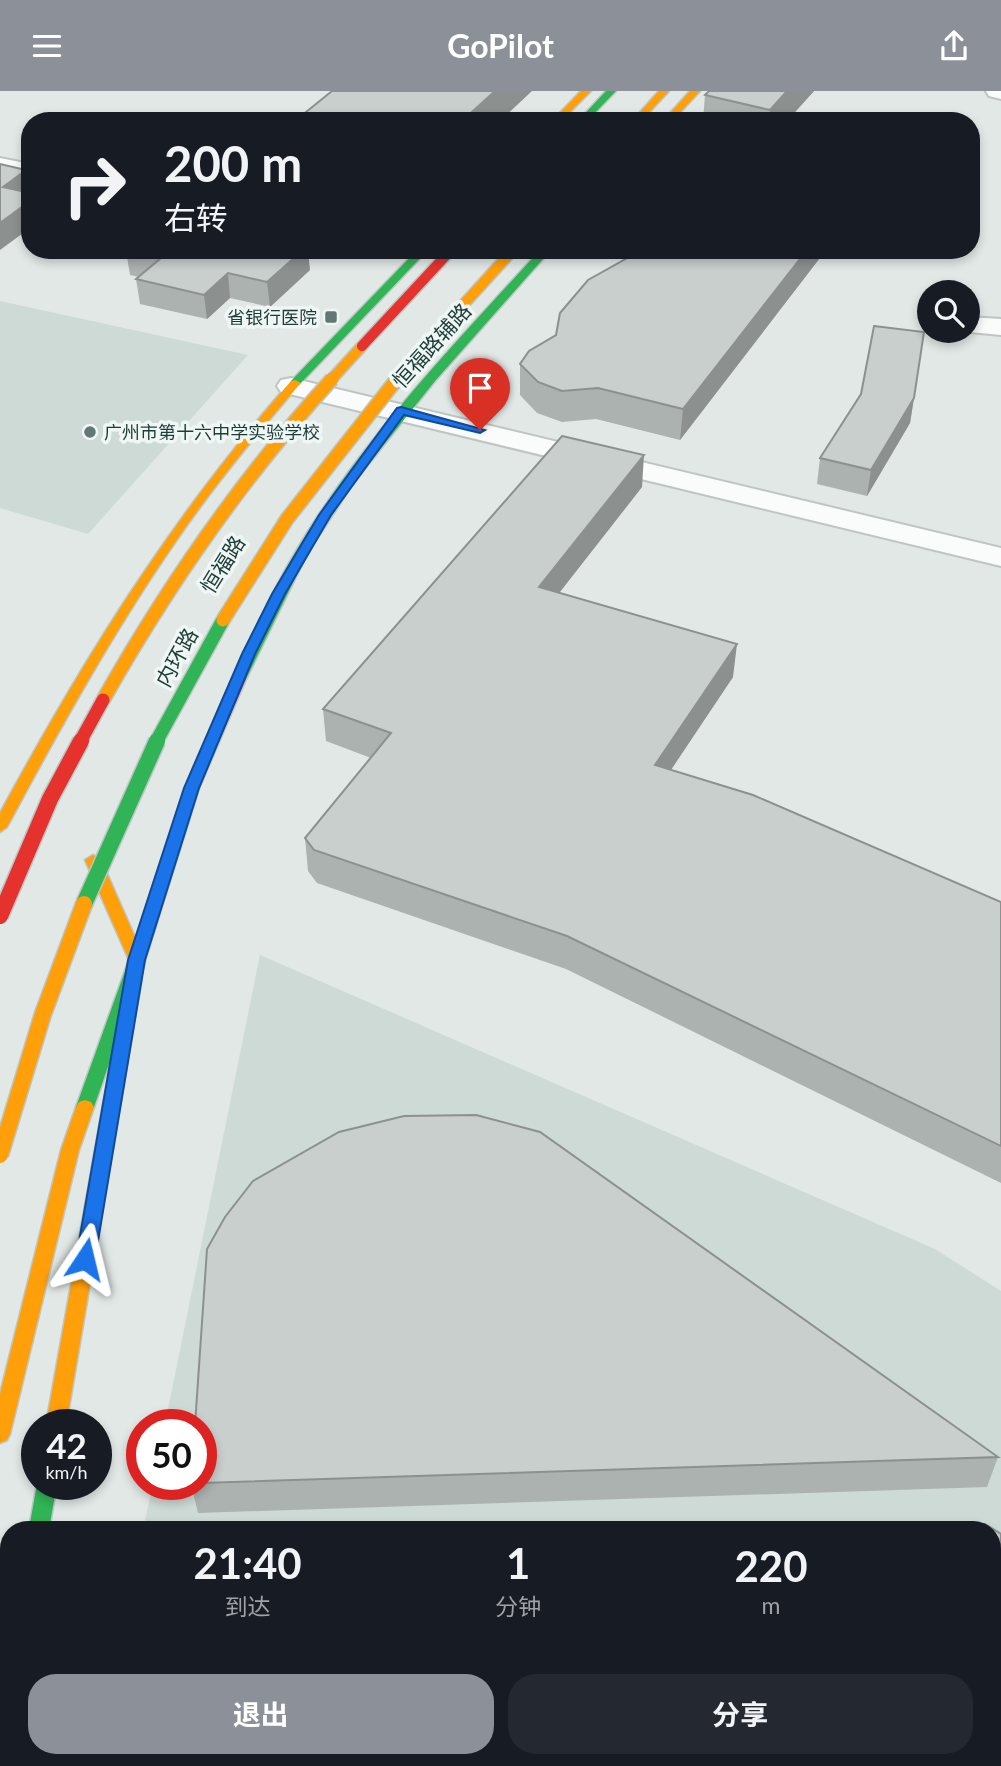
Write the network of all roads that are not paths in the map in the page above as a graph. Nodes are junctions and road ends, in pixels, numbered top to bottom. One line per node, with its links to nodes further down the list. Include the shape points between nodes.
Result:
1 (586, 91): 7 (main road)
2 (611, 91): 8 (main road)
3 (617, 91): 9 (main road)
4 (657, 91): 10 (main road)
5 (664, 91): 11 (main road)
6 (695, 91): 12 (main road)
7 (565, 112)
8 (591, 112)
9 (596, 112)
10 (637, 112)
11 (644, 112)
12 (675, 112)
13 (0, 165): 14 (street)
14 (21, 169)
15 (413, 259): 23 (main road)
16 (444, 259): 30 (main road, 内环路, bridge, via 310,401 207,533 131,649 87,730 50,799)
17 (449, 259): 24 (main road, 恒福路)
18 (498, 259): 25 (main road, 恒福路)
19 (505, 259): 34 (main road, 内环路, bridge, via 379,396 313,479 188,677 124,808 59,972)
20 (538, 259): 26 (main road, 恒福路辅路)
21 (980, 326): 22 (street)
22 (1001, 327)
23 (291, 386): 24 (street); 28 (main road, via 201,493 147,570 83,673)
24 (323, 393): 25 (street); 31 (main road, 恒福路, via 246,490 131,664 78,761)
25 (365, 402): 26 (street); 29 (main road, 恒福路, via 280,513 172,688)
26 (401, 411): 27 (street); 32 (main road, 恒福路辅路, via 326,515 248,654 192,788)
27 (1001, 557)
28 (0, 828)
29 (93, 860): 32 (main road); 33 (main road, 恒福路)
30 (0, 916)
31 (0, 937)
32 (136, 960): 35 (main road, 恒福路辅路); 36 (main road, via 70,1150)
33 (0, 1111)
34 (0, 1155)
35 (59, 1409)
36 (0, 1434)
37 (44, 1500): 38 (main road)
38 (40, 1521)

